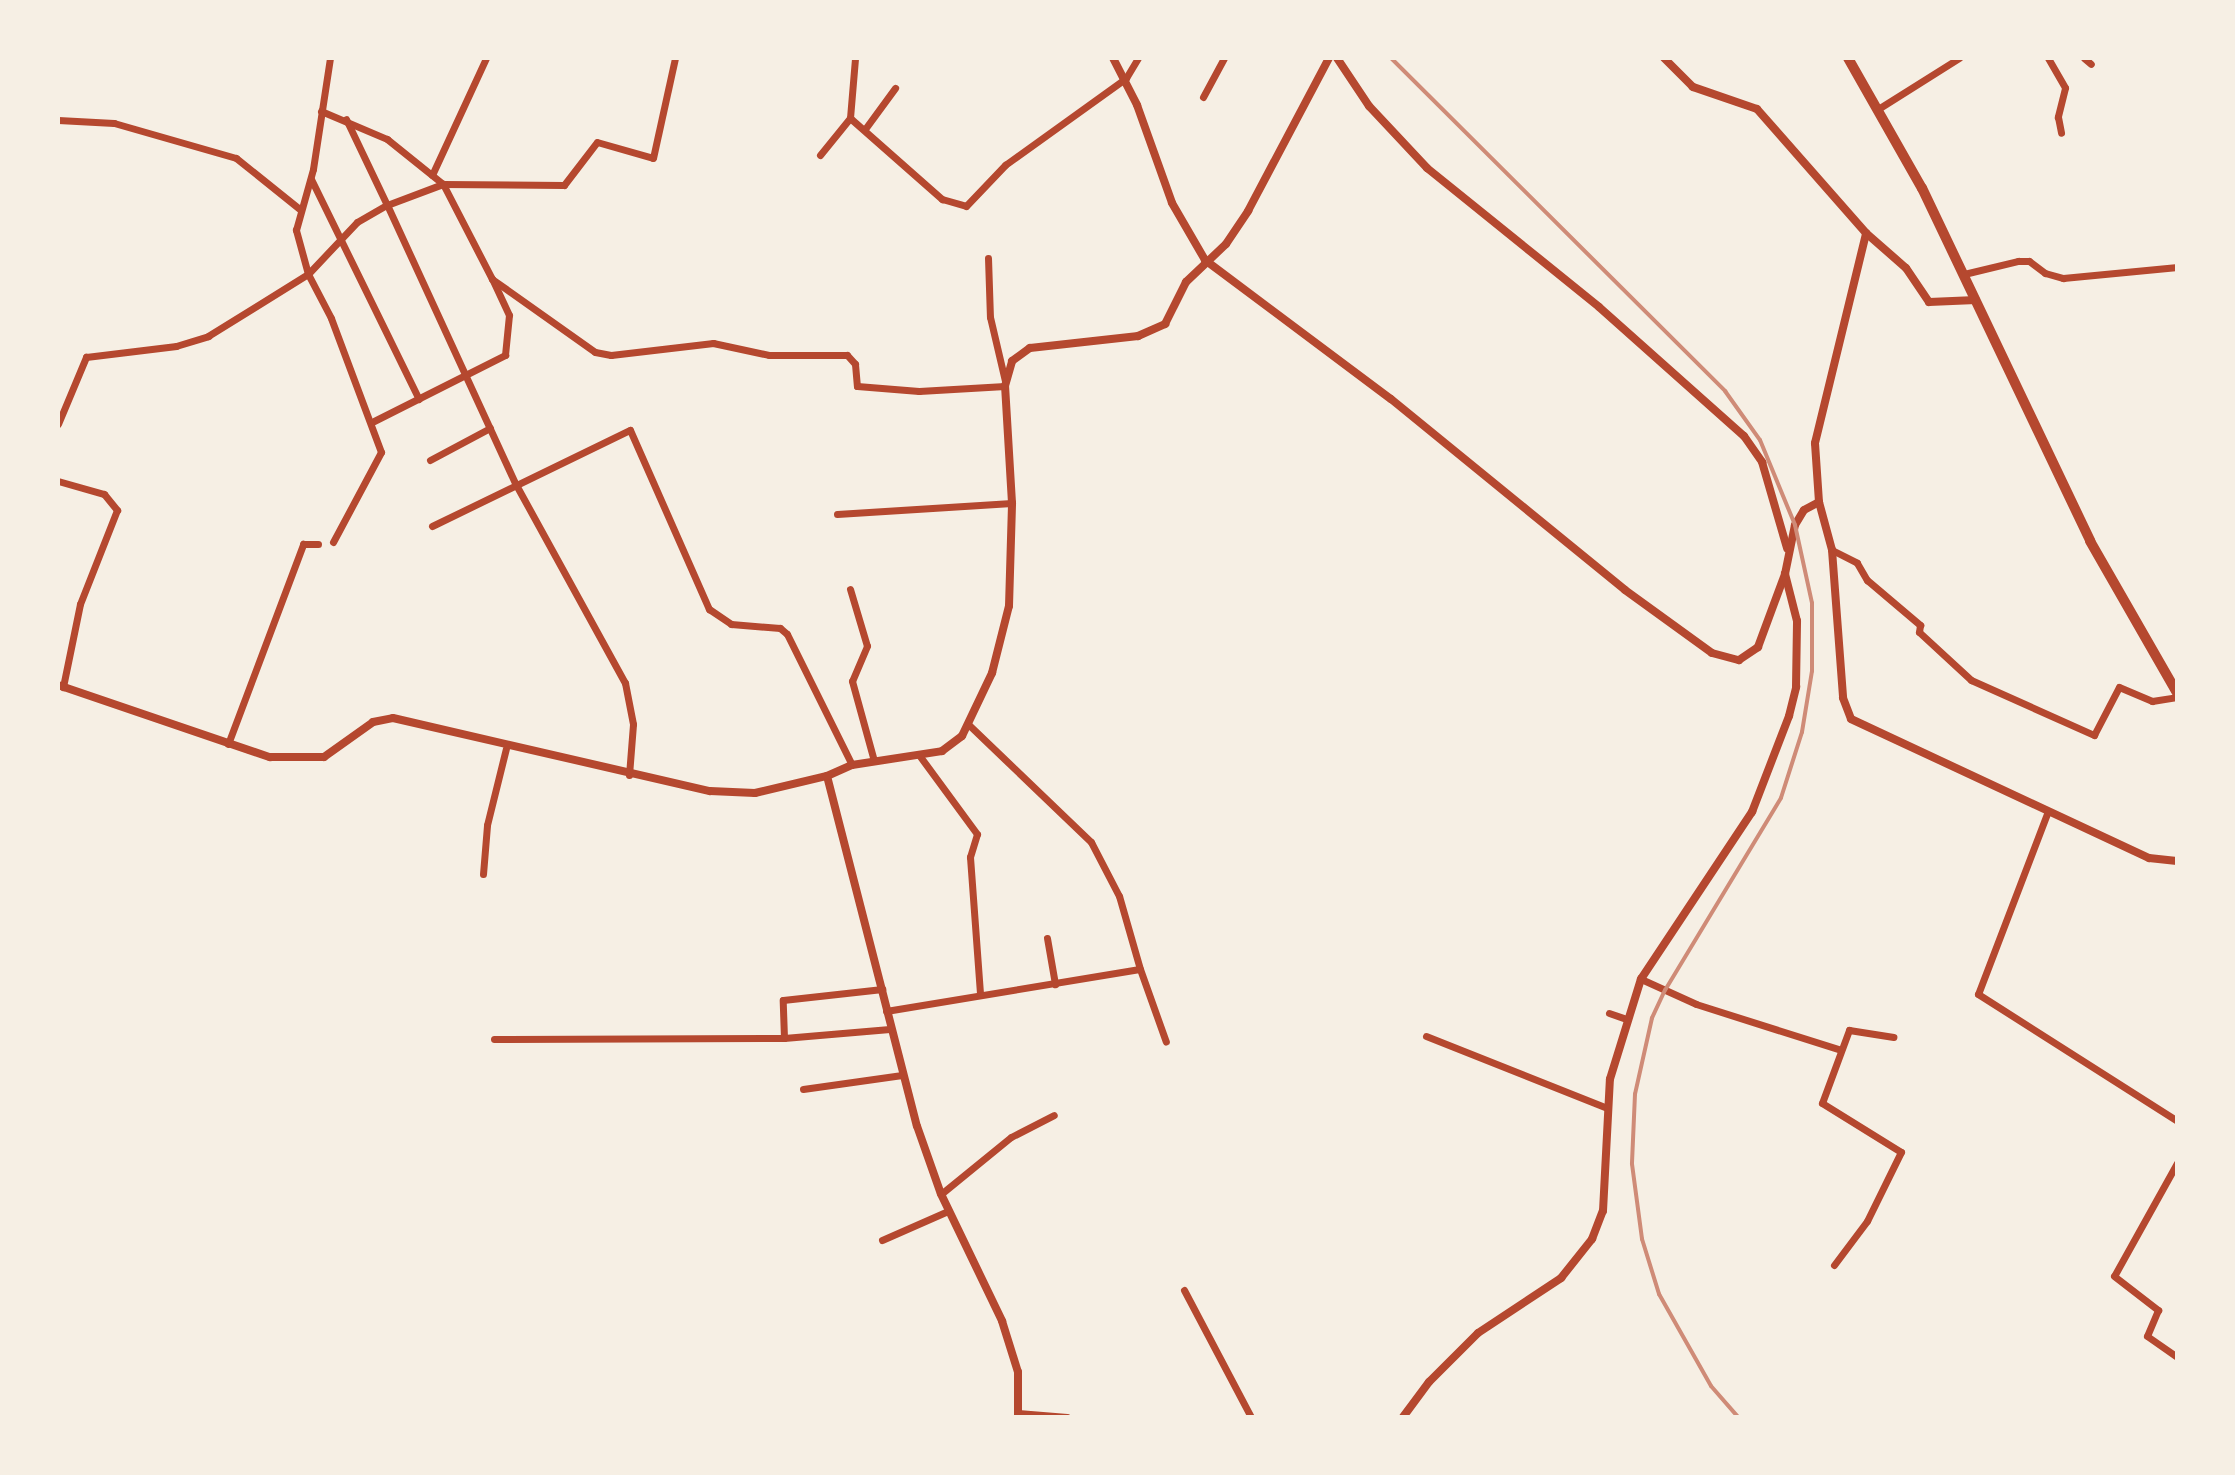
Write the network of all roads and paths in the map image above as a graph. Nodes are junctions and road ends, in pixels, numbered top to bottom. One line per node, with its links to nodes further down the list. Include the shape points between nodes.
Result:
1 (330, 58): 18 (street)
2 (486, 58): 25 (street)
3 (675, 58): 27 (street, via 653,158 597,142 564,185)
4 (855, 58): 19 (street)
5 (1113, 58): 14 (street)
6 (1138, 58): 14 (street)
7 (1224, 58): 16 (street)
8 (1329, 58): 33 (street, via 1248,211 1226,244)
9 (1337, 58): 55 (street, via 1377,115 1427,168 1599,307 1744,436 1762,462)
10 (1664, 58): 30 (street, via 1693,87 1757,109)
11 (1848, 58): 17 (main road)
12 (1959, 58): 17 (street)
13 (2048, 58): 23 (street, via 2065,88 2058,117)
14 (1126, 78): 22 (street, via 1005,165 966,206 942,199); 33 (street, via 1172,203)
15 (895, 88): 22 (street)
16 (1203, 97)
17 (1878, 109): 36 (main road)
18 (321, 111): 20 (street); 26 (street)
19 (850, 118): 22 (street); 24 (street)
20 (346, 119): 25 (street, via 387,139); 28 (street)
21 (58, 120): 29 (street, via 114,123 236,158)
22 (865, 129)
23 (2061, 133)
24 (820, 155)
25 (432, 175): 27 (street)
26 (311, 179): 29 (street); 31 (street)
27 (443, 184): 28 (street); 37 (street)
28 (387, 205): 31 (street); 39 (street)
29 (301, 210): 35 (street, via 296,237)
30 (1866, 233): 38 (street, via 1906,268 1929,302); 48 (street, via 1815,443)
31 (341, 238): 35 (street); 41 (street)
32 (988, 258): 40 (street, via 990,317)
33 (1205, 260): 40 (street, via 1157,330 1030,348 1012,361); 56 (street, via 1391,399 1614,583 1712,653 1739,660 1752,656)
34 (2177, 267): 36 (street, via 2063,278 2018,261)
35 (308, 274): 42 (street); 43 (street, via 208,336 176,346 86,357)
36 (1964, 274): 38 (main road)
37 (492, 279): 39 (street, via 509,315 508,346 500,360); 40 (street, via 585,347 611,355 713,343 769,355 847,355 855,364 857,386 919,391)
38 (1976, 300): 59 (main road, via 2090,541)
39 (466, 377): 41 (street); 44 (street)
40 (1005, 383): 49 (street)
41 (419, 399): 42 (street)
42 (374, 421): 52 (street, via 379,462)
43 (58, 424)
44 (490, 428): 45 (street); 47 (street)
45 (430, 460)
46 (58, 481): 58 (street, via 104,494 117,510 80,604)
47 (515, 483): 51 (street); 65 (street, via 630,430 709,609 731,624 780,628 787,634); 66 (street, via 625,683 633,724)
48 (1819, 502): 54 (street); 55 (street, via 1804,510)
49 (1012, 503): 50 (street); 60 (street, via 1006,629)
50 (837, 514)
51 (432, 526)
52 (333, 542)
53 (318, 544): 61 (street, via 303,544)
54 (1832, 550): 59 (street, via 1857,563 1867,580 1920,625 1919,632 1971,680 2094,735 2119,687 2152,701); 68 (street, via 1843,698 1850,719)
55 (1788, 551): 56 (street)
56 (1785, 574): 73 (street, via 1797,621 1796,687 1771,772 1752,812)
57 (850, 589): 64 (street, via 867,646 852,681)
58 (60, 686): 61 (street)
59 (2177, 695)
60 (969, 725): 63 (street, via 952,745); 72 (street, via 1091,842 1119,896)
61 (228, 744): 62 (street, via 270,757 314,760 332,754 373,722 393,718)
62 (506, 748): 66 (street); 70 (street, via 487,825)
63 (919, 755): 64 (street); 76 (street, via 977,834 970,857)
64 (874, 761): 65 (street)
65 (852, 765): 67 (street)
66 (629, 775): 67 (street, via 731,794 775,790)
67 (827, 776): 75 (street)
68 (2048, 811): 69 (street, via 2149,858); 91 (street, via 1978,994)
69 (2177, 861)
70 (483, 874)
71 (1047, 938): 74 (street)
72 (1140, 969): 74 (street); 85 (street)
73 (1641, 979): 79 (street); 86 (street, via 1696,1004)
74 (1055, 984): 76 (street)
75 (882, 989): 77 (street); 83 (street, via 783,1000)
76 (980, 993): 77 (street)
77 (886, 1011): 80 (street)
78 (1609, 1013): 79 (street)
79 (1626, 1019): 89 (street)
80 (890, 1029): 83 (street); 87 (street)
81 (1426, 1036): 89 (street)
82 (1893, 1037): 86 (street, via 1851,1029)
83 (784, 1038): 84 (street)
84 (494, 1039)
85 (1166, 1042)
86 (1841, 1050): 96 (street, via 1823,1107 1901,1153 1867,1221)
87 (902, 1075): 88 (street); 93 (street)
88 (803, 1089)
89 (1607, 1108): 102 (street, via 1603,1211 1586,1253 1561,1278 1478,1333)
90 (1054, 1115): 93 (street, via 1011,1137)
91 (2177, 1121)
92 (2177, 1163): 98 (street, via 2114,1276 2158,1310 2147,1336)
93 (941, 1194): 94 (street)
94 (948, 1211): 95 (street); 99 (street, via 1002,1321 1018,1372)
95 (882, 1240)
96 (1834, 1265)
97 (1184, 1290): 101 (street)
98 (2177, 1357)
99 (1018, 1415): 100 (street)
100 (1067, 1417)
101 (1251, 1417)
102 (1403, 1417)

